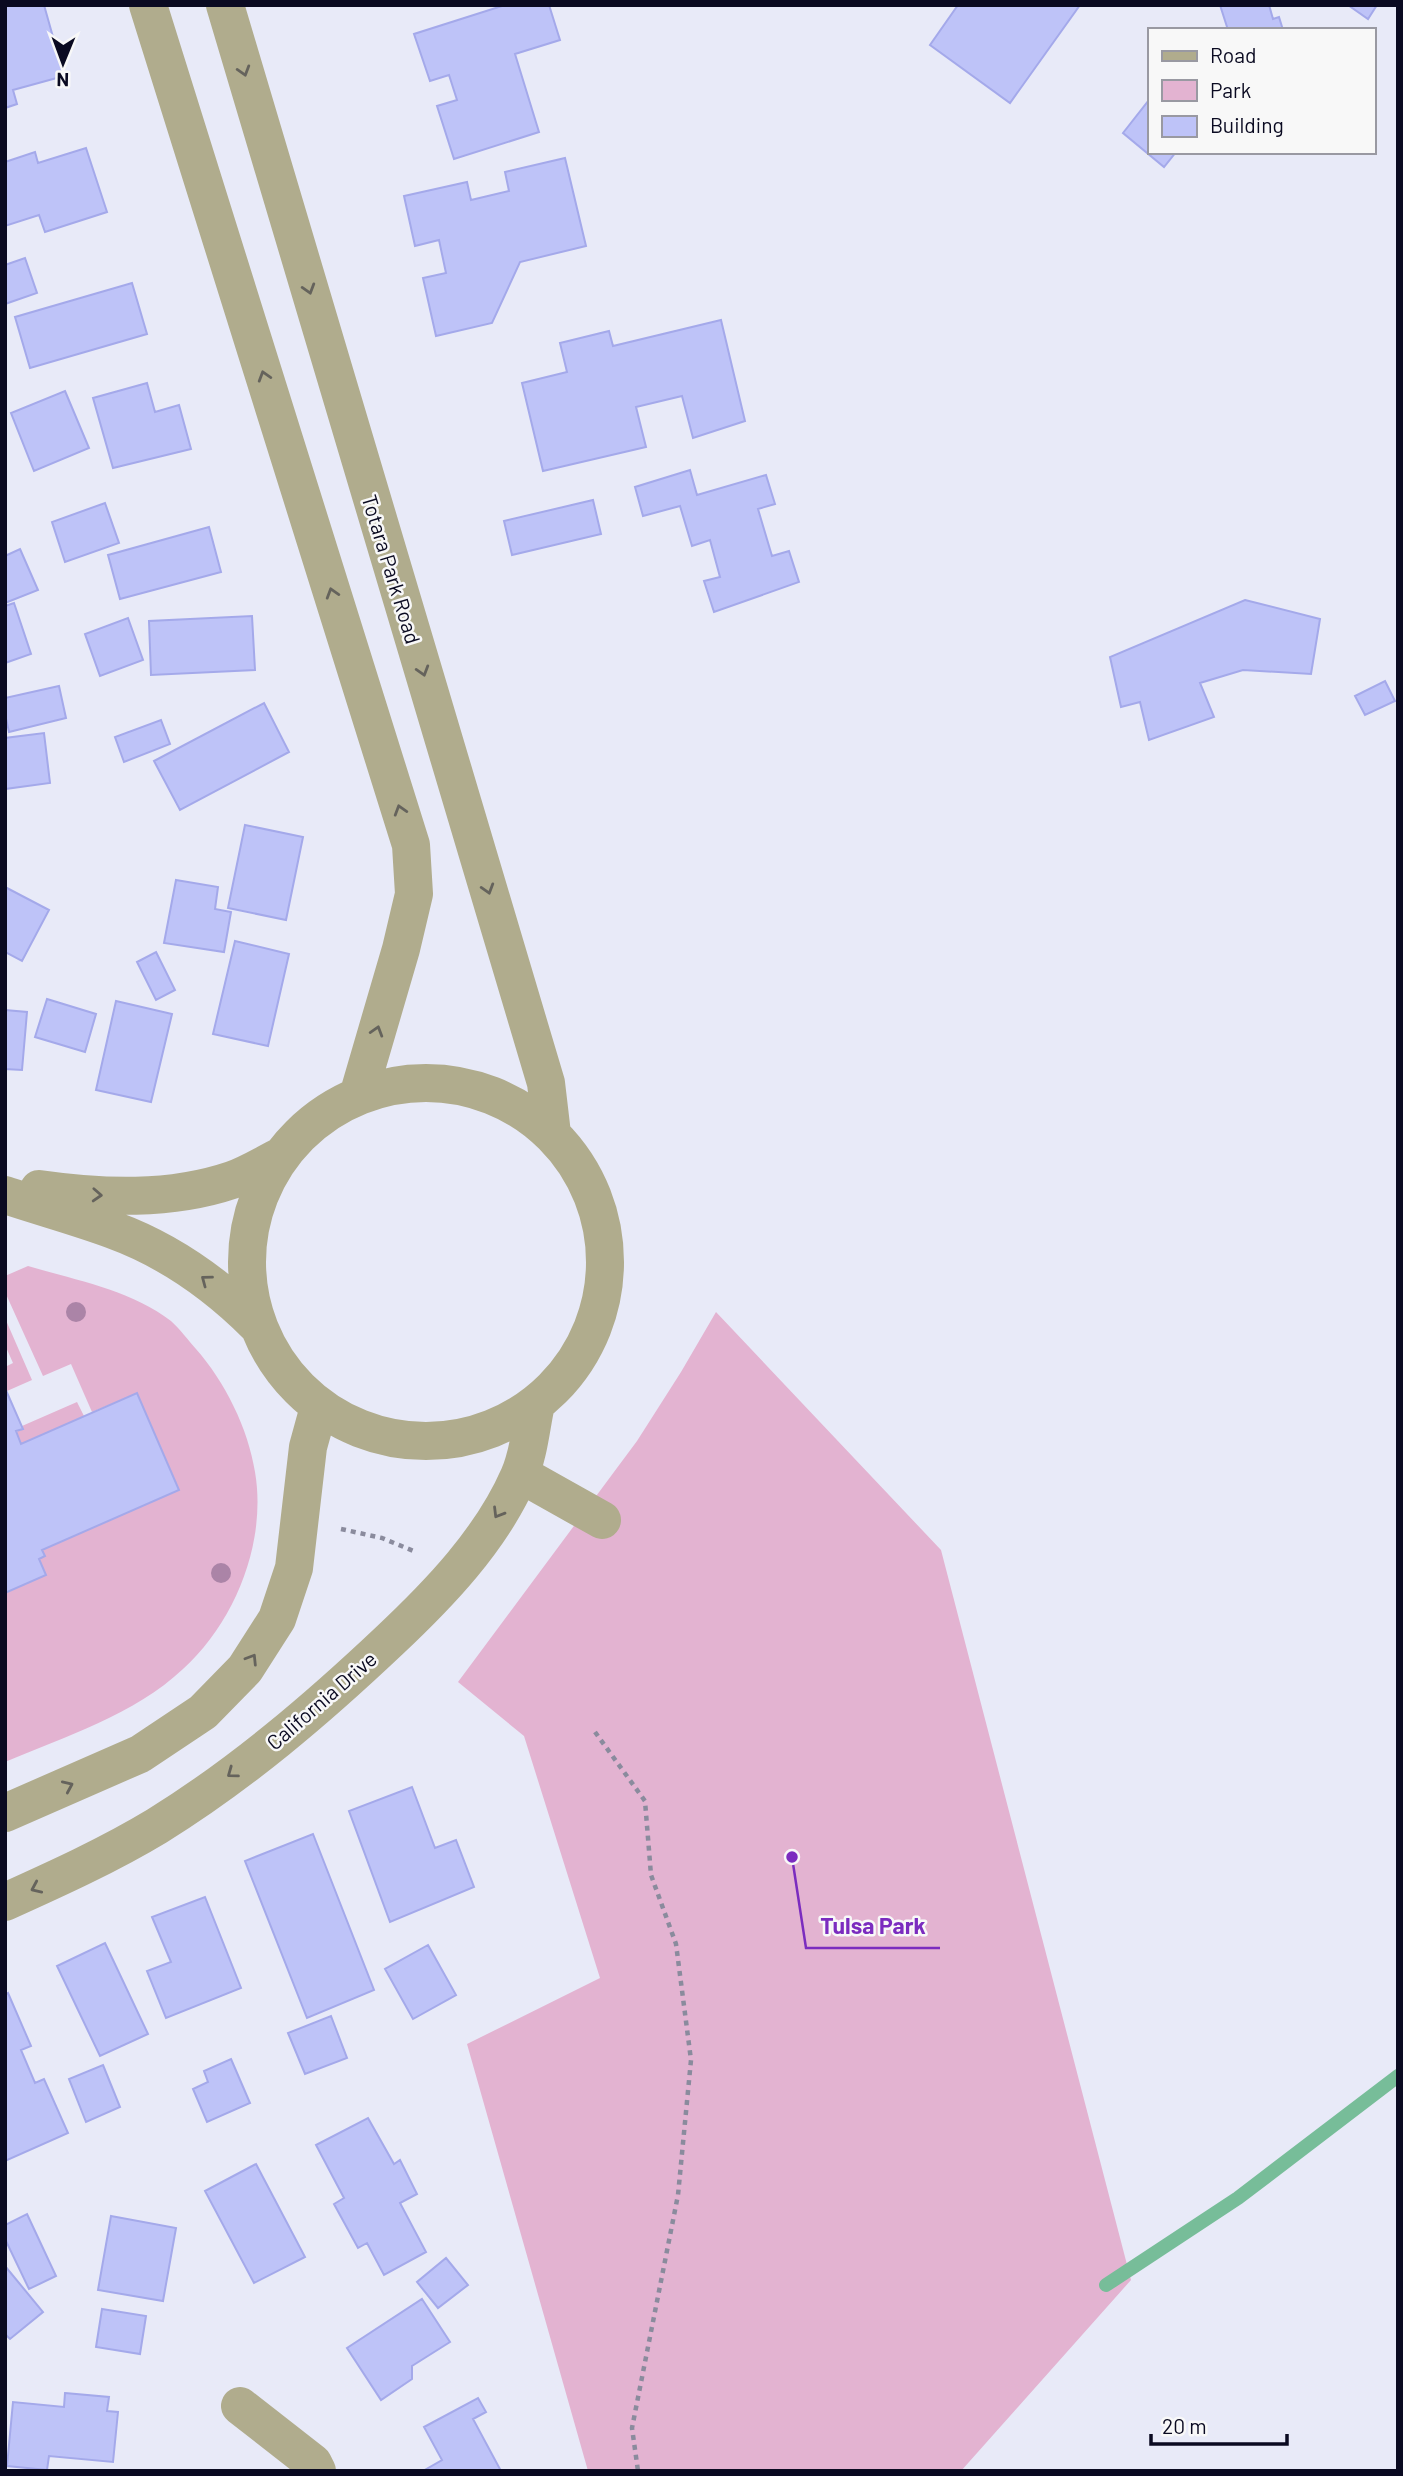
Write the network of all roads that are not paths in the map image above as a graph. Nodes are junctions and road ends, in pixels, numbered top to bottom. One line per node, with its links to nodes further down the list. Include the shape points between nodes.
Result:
1 (148, 5): 3 (street, one-way to 1, via 414,894 411,845)
2 (225, 5): 4 (street, Totara Park Road, one-way to 4, via 546,1083)
3 (358, 1096): 4 (street, via 398,1085 440,1083 481,1091 519,1109); 5 (street, via 302,1131)
4 (552, 1134): 9 (street, via 579,1169 597,1208 605,1251 603,1294 589,1336 566,1373)
5 (281, 1156): 6 (street, one-way to 5, via 71,1194 171,1194 234,1179); 8 (street, via 262,1186 250,1220 248,1290)
6 (5, 1185)
7 (5, 1195): 8 (street, one-way to 7, via 196,1273 148,1245)
8 (257, 1325): 10 (street, via 282,1370)
9 (536, 1404): 10 (street, via 503,1424 466,1436 428,1441 389,1437 352,1426); 11 (street, California Drive)
10 (319, 1407): 13 (street, one-way to 10, via 141,1754 203,1712 245,1669 277,1619 294,1568 307,1447)
11 (520, 1474): 12 (street); 14 (street, California Drive, one-way to 14, via 495,1520 455,1574 307,1716 156,1826)
12 (602, 1520)
13 (5, 1813)
14 (5, 1902)
15 (240, 2406): 16 (street, via 313,2463)
16 (317, 2471)

